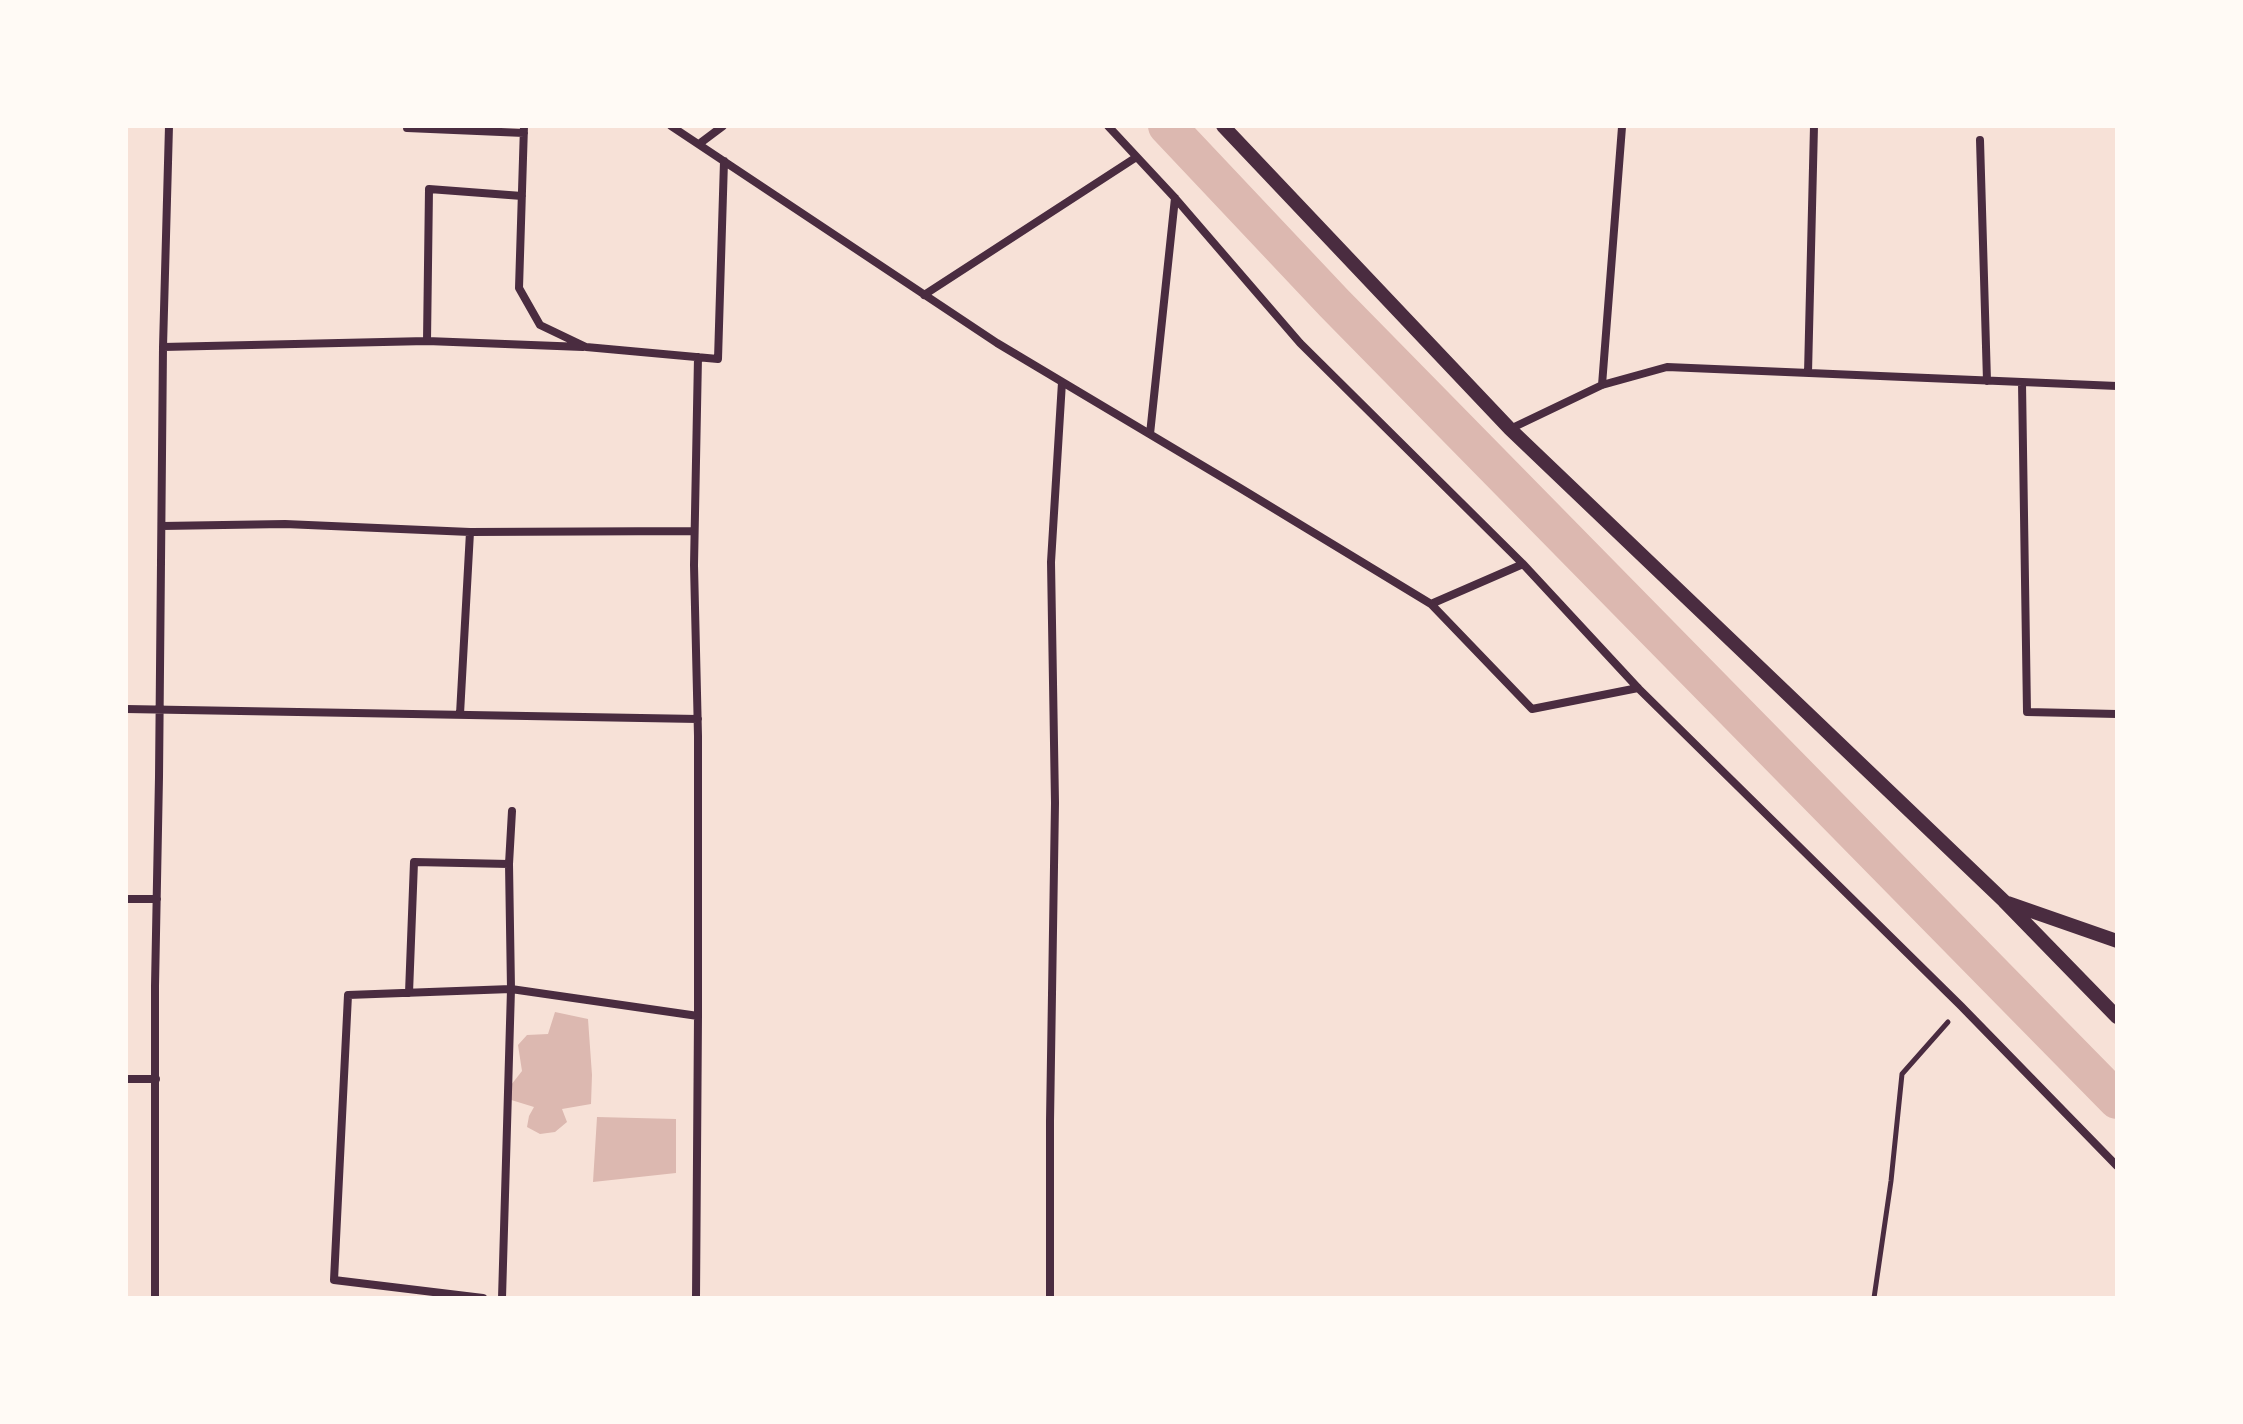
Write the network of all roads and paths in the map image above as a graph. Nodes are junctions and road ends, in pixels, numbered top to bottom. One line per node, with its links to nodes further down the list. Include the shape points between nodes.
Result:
1 (169, 126): 18 (street)
2 (407, 126): 9 (street)
3 (671, 126): 11 (street)
4 (723, 126): 11 (street)
5 (1108, 126): 12 (street)
6 (1223, 126): 27 (street)
7 (1814, 126): 21 (street)
8 (1622, 127): 25 (street)
9 (524, 130): 14 (street)
10 (1980, 140): 22 (street)
11 (699, 144): 13 (street)
12 (1135, 158): 15 (street); 16 (street)
13 (724, 161): 16 (street); 20 (street, via 718,359)
14 (522, 196): 17 (street, via 429,189); 19 (street, via 519,288 540,325)
15 (1175, 198): 28 (street); 32 (street, via 1300,343)
16 (924, 295): 23 (street)
17 (427, 341): 18 (street); 19 (street)
18 (163, 347): 29 (street)
19 (586, 347): 20 (street)
20 (698, 357): 30 (street)
21 (1808, 373): 22 (street); 25 (street, via 1667,367)
22 (1987, 381): 24 (street)
23 (1062, 382): 28 (street); 58 (street, via 1051,562 1055,803)
24 (2022, 383): 26 (street); 38 (street, via 2027,712)
25 (1602, 385): 27 (street)
26 (2117, 386)
27 (1510, 429): 44 (street)
28 (1150, 434): 33 (street)
29 (162, 526): 31 (street, via 285,524); 36 (street)
30 (694, 531): 31 (street); 39 (street)
31 (470, 532): 37 (street)
32 (1523, 564): 33 (street); 34 (street)
33 (1431, 604): 34 (street, via 1532,709)
34 (1638, 688): 48 (street)
35 (126, 709): 36 (street)
36 (159, 709): 37 (street); 43 (street)
37 (460, 714): 39 (street)
38 (2117, 714)
39 (698, 719): 49 (street)
40 (512, 811): 41 (street)
41 (509, 864): 46 (street); 47 (street, via 414,862)
42 (126, 899): 43 (street)
43 (157, 899): 52 (street)
44 (2004, 901): 45 (street); 50 (street)
45 (2117, 941)
46 (511, 989): 47 (street); 49 (street); 56 (street)
47 (409, 993): 55 (street, via 348,995 334,1280)
48 (1961, 1006): 53 (street); 59 (path, via 1902,1074)
49 (698, 1016): 57 (street)
50 (2117, 1017)
51 (126, 1079): 52 (street)
52 (156, 1079): 54 (street)
53 (2117, 1166)
54 (155, 1298)
55 (483, 1298)
56 (502, 1298)
57 (696, 1298)
58 (1050, 1298)
59 (1874, 1298)

